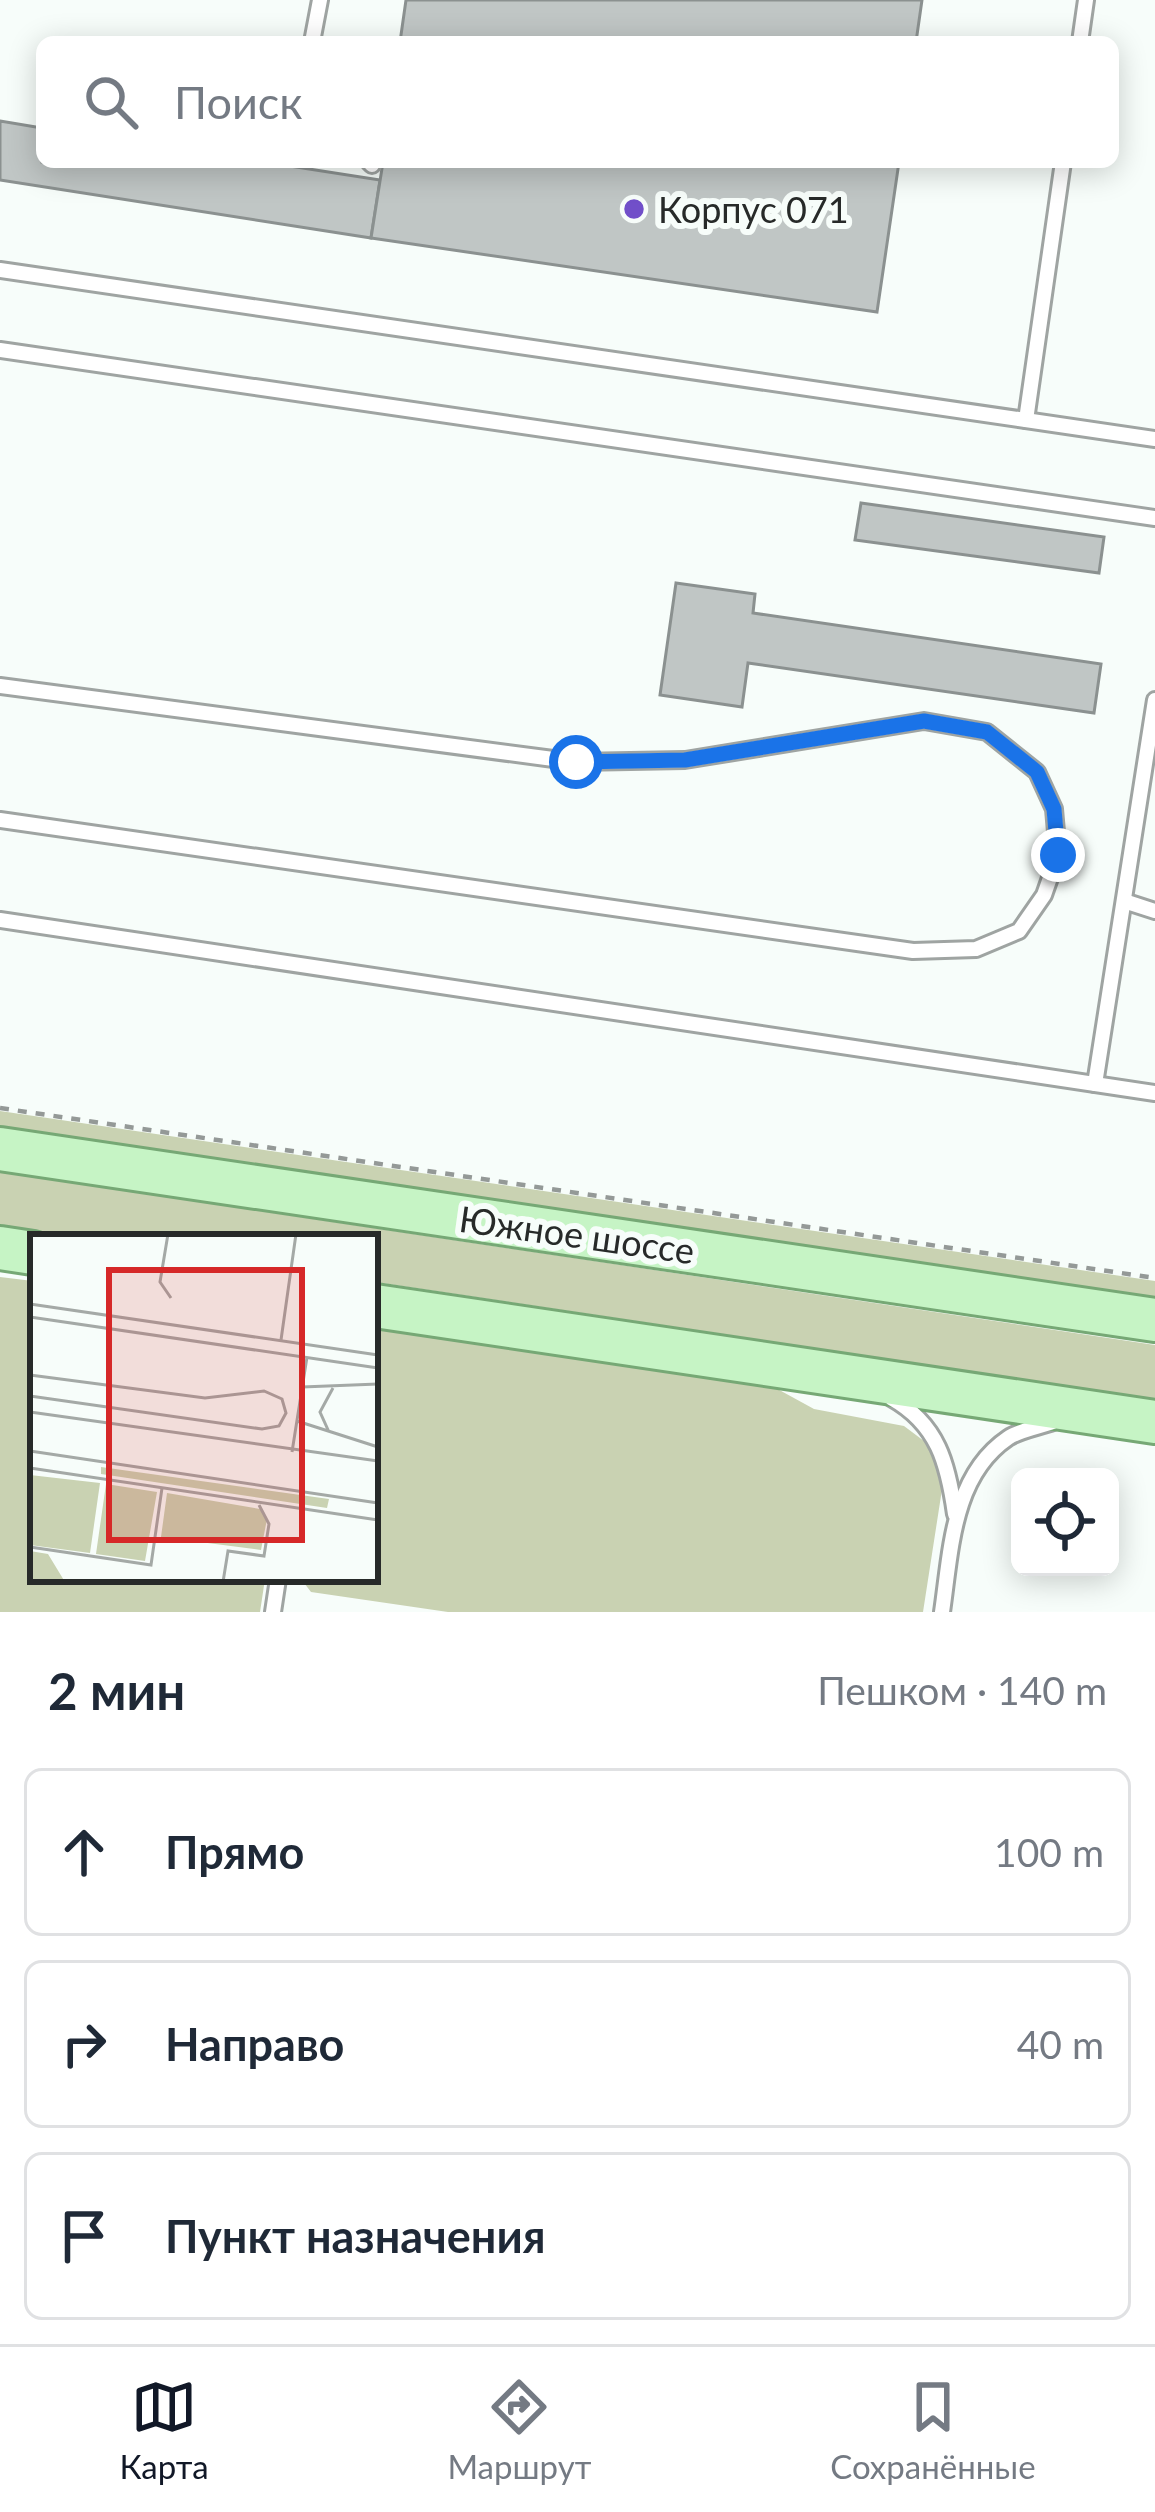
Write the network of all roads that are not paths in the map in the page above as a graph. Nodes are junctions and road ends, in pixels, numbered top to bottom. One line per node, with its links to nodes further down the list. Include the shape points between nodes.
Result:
1 (320, 0): 3 (lane)
2 (1086, 0): 4 (lane)
3 (314, 36)
4 (1081, 36)
5 (1062, 168): 8 (lane)
6 (0, 270): 8 (lane)
7 (0, 350): 10 (lane)
8 (1026, 420): 9 (lane)
9 (1155, 439)
10 (1155, 518)
11 (0, 686): 13 (lane, via 576,762 685,760 924,721 987,732 1037,772 1054,809 1058,855 1019,931 976,950 913,951)
12 (1155, 700): 14 (lane)
13 (0, 820)
14 (1124, 901): 15 (lane); 17 (lane)
15 (1155, 911)
16 (0, 920): 17 (lane)
17 (1096, 1084): 18 (lane)
18 (1155, 1093)
19 (0, 1149): 23 (main road, Южное шоссе)
20 (0, 1248): 21 (main road)
21 (30, 1253)
22 (378, 1306): 24 (main road)
23 (1155, 1320)
24 (825, 1372): 25 (main road); 27 (lane, via 913,1410 949,1469)
25 (1107, 1415): 26 (main road); 27 (lane, via 1010,1436 980,1464)
26 (1155, 1422)
27 (956, 1516): 30 (lane)
28 (278, 1582): 29 (lane)
29 (273, 1612)
30 (942, 1612)

